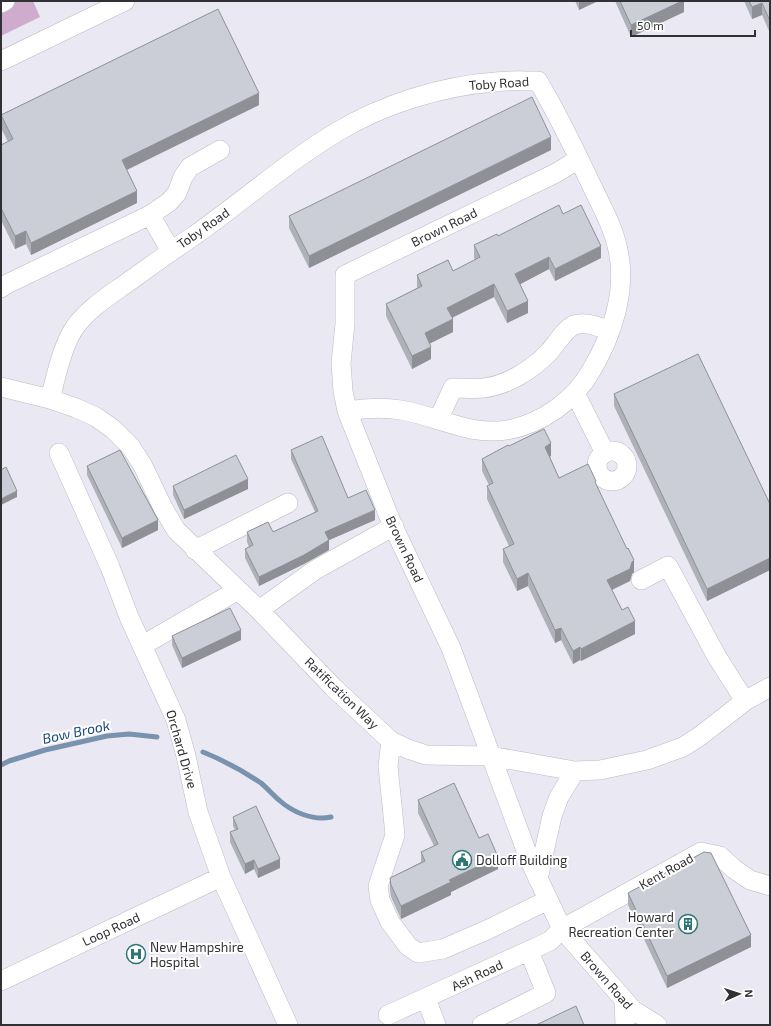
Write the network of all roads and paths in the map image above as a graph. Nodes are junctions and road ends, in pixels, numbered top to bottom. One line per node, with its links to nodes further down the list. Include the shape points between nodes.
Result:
1 (5, 1): 3 (street)
2 (125, 1): 4 (street)
3 (1, 3)
4 (1, 61)
5 (220, 150): 7 (street, via 190,167 170,202)
6 (579, 159): 8 (street, Toby Road, via 538,81 495,81 463,86 398,103 338,131); 10 (street, Toby Road, via 613,231 618,249 621,288); 14 (street, Brown Road, via 556,173 345,274 346,317 341,363)
7 (150, 215): 8 (street); 9 (street)
8 (171, 251): 13 (street, Toby Road, via 91,310 75,327 65,348)
9 (1, 288)
10 (610, 331): 12 (street, Toby Road, via 597,361); 15 (street, via 591,324 574,325 529,370 506,382 484,388 453,388)
11 (1, 387): 13 (street, Ratification Way)
12 (575, 393): 15 (street, Toby Road, via 544,416 508,430 488,432); 17 (street)
13 (50, 399): 20 (street, Ratification Way, via 96,417 131,447 176,530)
14 (347, 411): 15 (street, Toby Road, via 372,407 402,410); 19 (street, Brown Road)
15 (438, 420)
16 (59, 453): 24 (street, Orchard Drive)
17 (605, 453)
18 (288, 503): 20 (street)
19 (394, 526): 23 (street, via 314,570); 28 (street, Brown Road, via 451,648)
20 (195, 550): 22 (street, Ratification Way)
21 (641, 580): 26 (street, via 668,566 717,657)
22 (238, 590): 23 (street, Ratification Way); 24 (street)
23 (259, 610): 27 (street, Ratification Way, via 334,688)
24 (143, 645): 30 (street, Orchard Drive, via 176,720 198,812)
25 (770, 687): 26 (street, Ratification Way)
26 (745, 701): 29 (street, Ratification Way, via 683,747 647,760 600,770)
27 (391, 741): 28 (street, Ratification Way, via 426,755); 33 (street, via 388,766 395,835 378,886 380,900 390,922 408,946 418,953 443,949)
28 (490, 756): 29 (street, Ratification Way); 31 (street, Brown Road)
29 (575, 771): 31 (street, via 554,811)
30 (221, 877): 36 (street, Loop Road); 40 (street, Orchard Drive)
31 (538, 879): 33 (street, Brown Road)
32 (770, 886): 34 (street, Kent Road, via 750,880 720,856 701,852)
33 (548, 900): 34 (street, Brown Road)
34 (562, 928): 35 (street, Ash Road, via 550,941); 38 (street, Brown Road)
35 (529, 951): 37 (street, Ash Road); 42 (street, via 546,993)
36 (1, 981)
37 (426, 998): 39 (street, Ash Road); 41 (street)
38 (624, 1000): 43 (street); 44 (street, Brown Road, via 633,1010)
39 (388, 1015)
40 (288, 1025)
41 (436, 1025)
42 (482, 1025)
43 (625, 1025)
44 (657, 1025)

